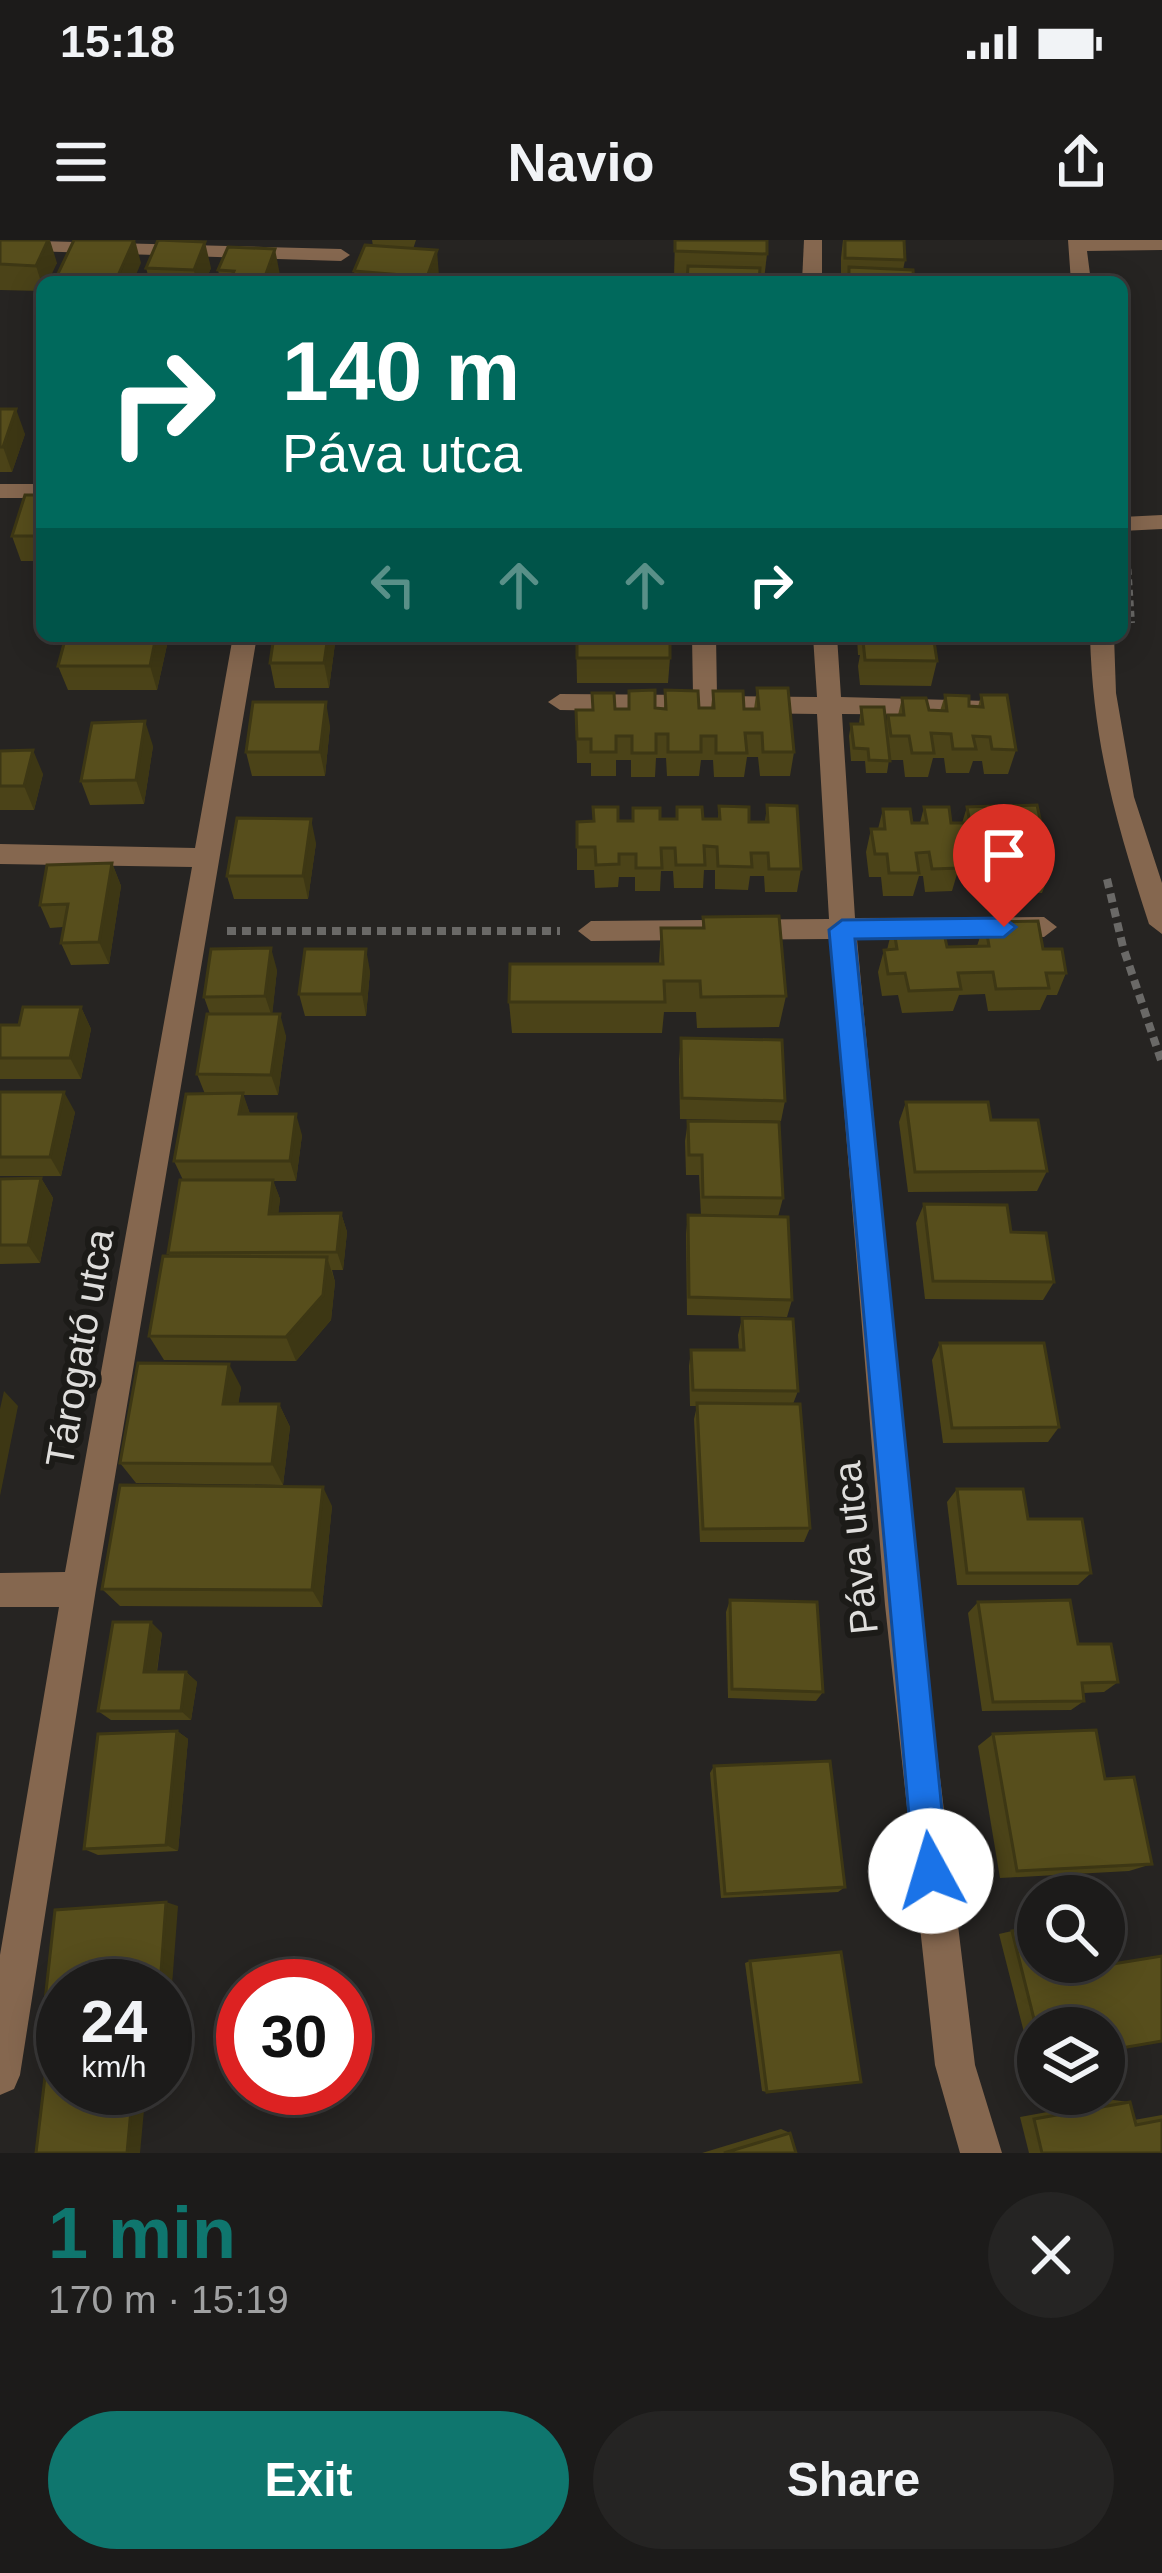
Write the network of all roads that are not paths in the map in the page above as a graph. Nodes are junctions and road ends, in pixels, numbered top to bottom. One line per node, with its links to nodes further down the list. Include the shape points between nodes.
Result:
1 (813, 240): 6 (street)
2 (1078, 243): 4 (street); 7 (street)
3 (0, 244): 5 (street)
4 (1162, 244)
5 (345, 248)
6 (812, 276)
7 (1081, 276)
8 (0, 491): 9 (street)
9 (36, 491)
10 (1162, 522): 11 (street)
11 (1128, 524)
12 (244, 642): 21 (street, Tárogató utca)
13 (704, 642): 17 (street)
14 (825, 642): 18 (street, Páva utca)
15 (1102, 642): 22 (street, via 1121,797)
16 (560, 702): 17 (street)
17 (704, 704): 18 (street)
18 (826, 704): 19 (street); 24 (street, Páva utca)
19 (999, 707)
20 (0, 854): 21 (street)
21 (208, 858): 26 (street, Tárogató utca)
22 (1162, 925)
23 (1044, 927): 24 (street)
24 (842, 930): 25 (street); 29 (street, Páva utca, via 934,1892 955,2065)
25 (591, 932)
26 (79, 1589): 27 (street); 28 (street, Tárogató utca)
27 (0, 1590)
28 (0, 2075)
29 (981, 2153)

